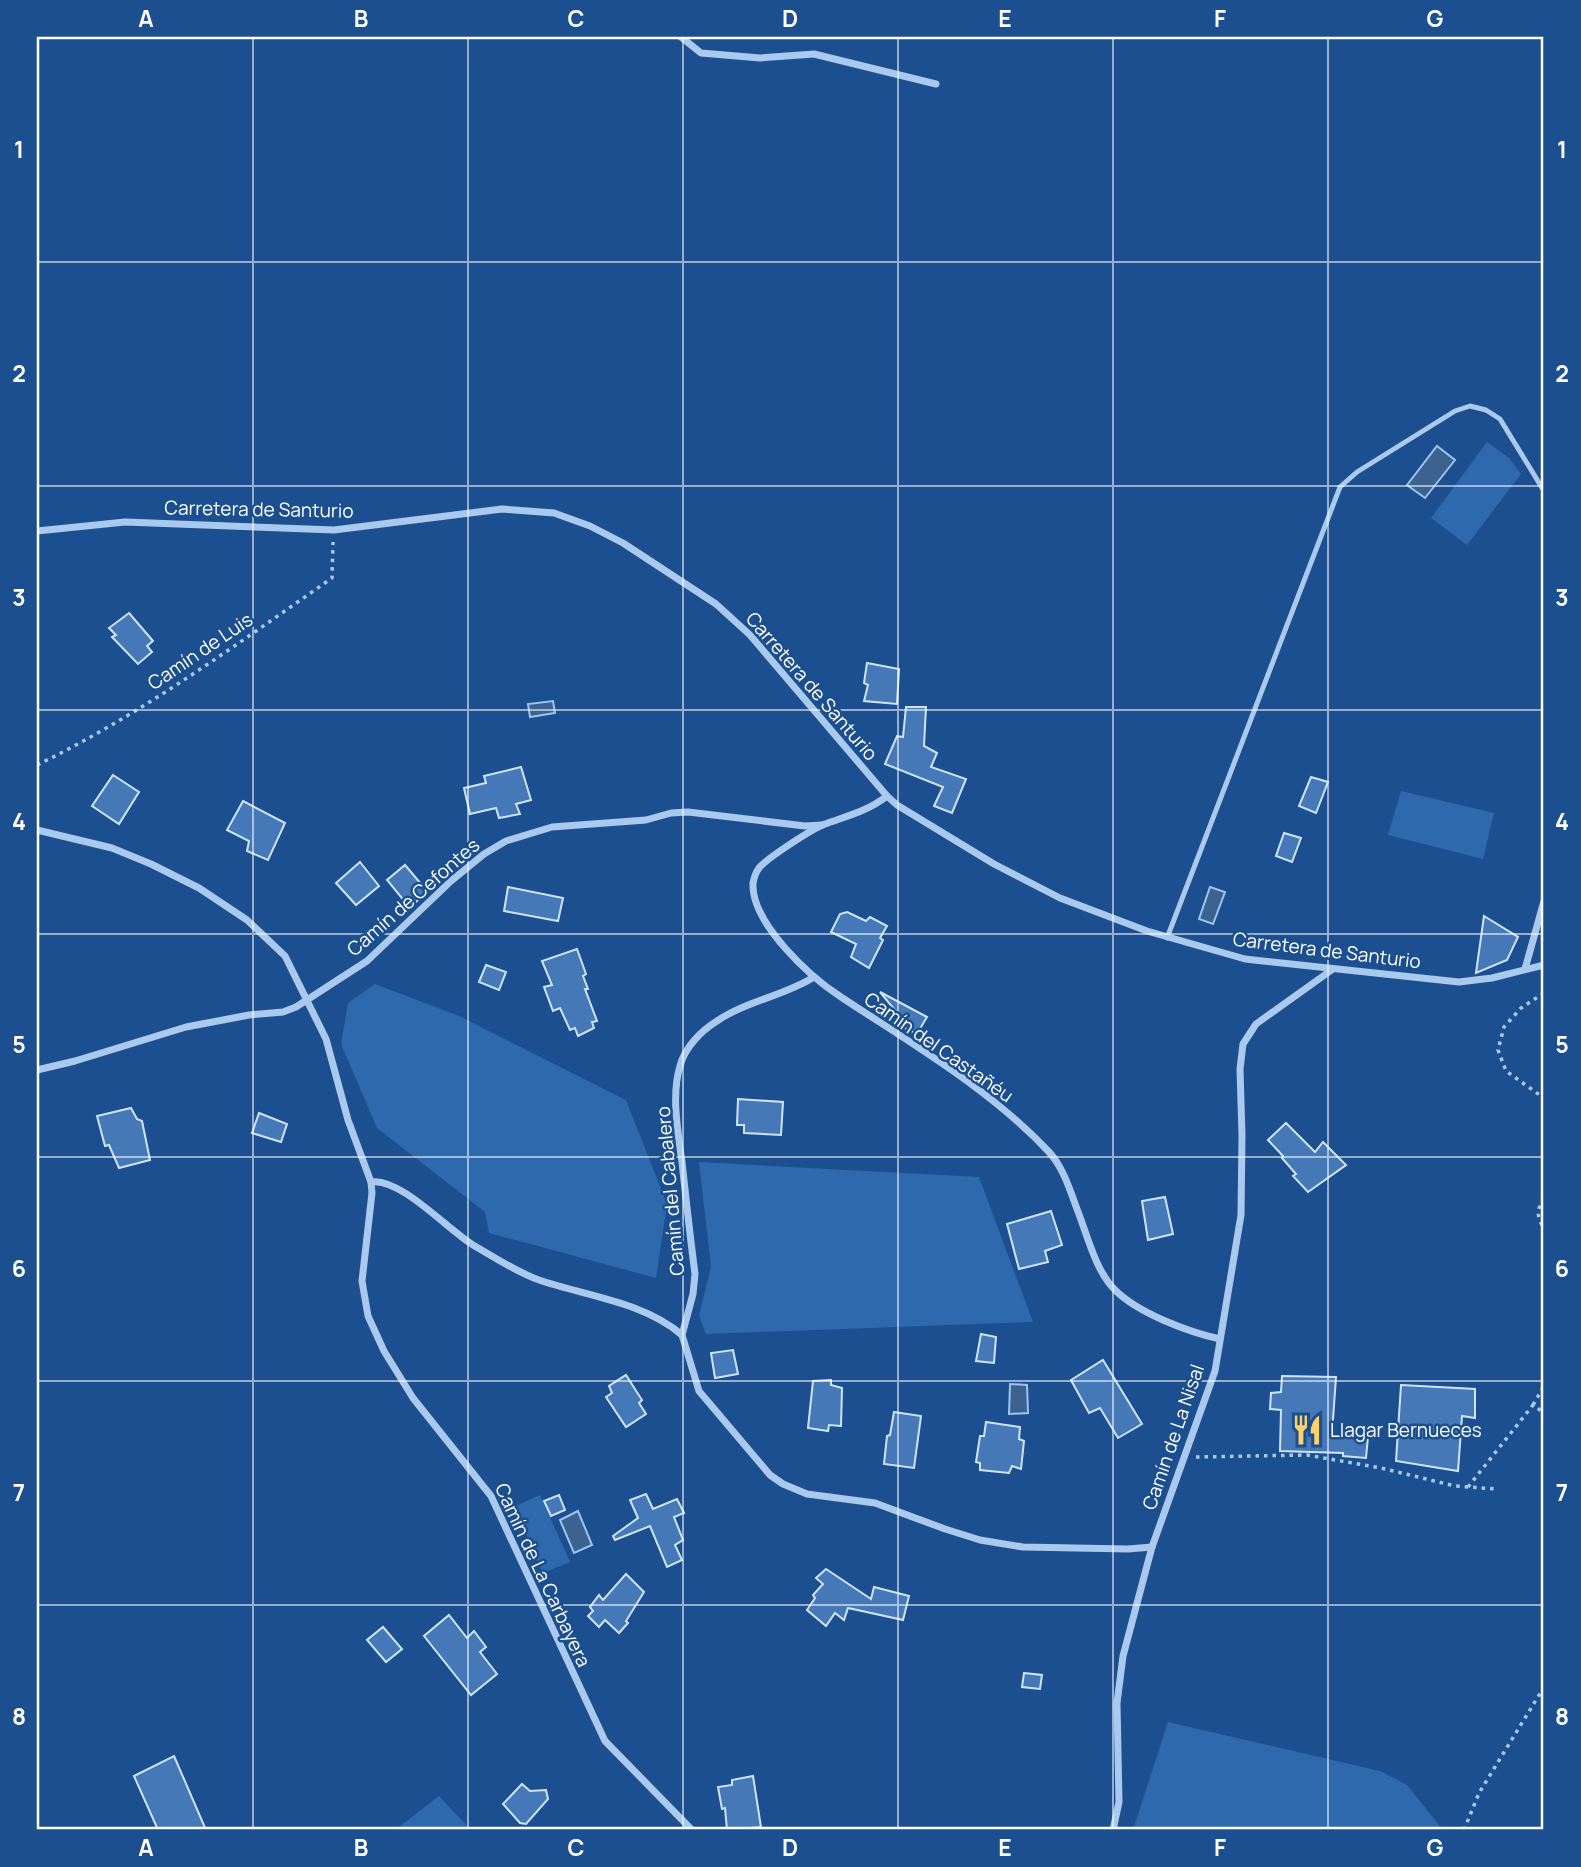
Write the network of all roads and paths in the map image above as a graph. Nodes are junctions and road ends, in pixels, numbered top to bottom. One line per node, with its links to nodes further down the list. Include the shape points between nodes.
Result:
1 (681, 37): 2 (street, via 701,53 760,58 814,54)
2 (936, 84)
3 (1544, 491): 11 (lane, via 1500,419 1470,406 1368,465 1340,487)
4 (334, 530): 5 (street, Carretera de Santurio, via 125,522); 6 (path, Camín de Luis, via 332,578 200,670); 7 (street, Carretera de Santurio, via 502,509 554,513 590,526 716,604 750,635)
5 (37, 531)
6 (37, 765)
7 (887, 796): 8 (street, Camín del Castañéu, via 873,807); 11 (street, Carretera de Santurio, via 994,864 1060,898)
8 (822, 825): 15 (street, Camín del Castañéu, via 765,862 753,882 755,899 768,926); 17 (street, Camín de Cefontes, via 688,812 531,832 484,855 367,961)
9 (37, 830): 17 (street, Camín de La Carbayera, via 112,848 199,888 270,940 285,956)
10 (1544, 901): 14 (street)
11 (1167, 938): 13 (street, Carretera de Santurio, via 1245,959)
12 (1544, 965): 14 (street, Carretera de Santurio)
13 (1334, 968): 14 (street, Carretera de Santurio, via 1459,982); 24 (street, Camín de La Nisal, via 1256,1024 1243,1044 1241,1215)
14 (1525, 969)
15 (814, 977): 23 (street, Camín del Cabalero, via 718,1020 699,1034 680,1066 678,1126 695,1274); 24 (street, Camín del Castañéu, via 963,1078 1052,1154 1114,1289 1165,1319)
16 (1544, 993): 19 (path, via 1521,1007 1504,1027 1498,1050 1506,1071)
17 (308, 1000): 18 (street, Camín de Cefontes, via 283,1012 186,1027); 20 (street, Camín de La Carbayera, via 326,1039 348,1121)
18 (37, 1070)
19 (1544, 1097)
20 (371, 1182): 23 (street, via 378,1180 408,1194 469,1242 519,1271 648,1313); 33 (street, Camín de La Carbayera, via 362,1281 368,1316 384,1351 413,1398 491,1496 604,1741)
21 (1544, 1198): 22 (path, via 1538,1208)
22 (1544, 1228)
23 (682, 1335): 31 (street, via 706,1402 771,1475 797,1491 876,1503 968,1536 1023,1547)
24 (1220, 1339): 28 (street, Camín de La Nisal, via 1215,1371)
25 (1544, 1386): 26 (path)
26 (1534, 1405): 27 (path); 29 (path)
27 (1544, 1413)
28 (1184, 1457): 29 (path, via 1307,1455); 31 (street, Camín de La Nisal)
29 (1468, 1487): 30 (path)
30 (1497, 1489)
31 (1152, 1547): 34 (street, Camín de La Nisal, via 1118,1691 1119,1802)
32 (1544, 1687): 35 (path, via 1479,1793)
33 (692, 1830)
34 (1113, 1830)
35 (1464, 1830)

